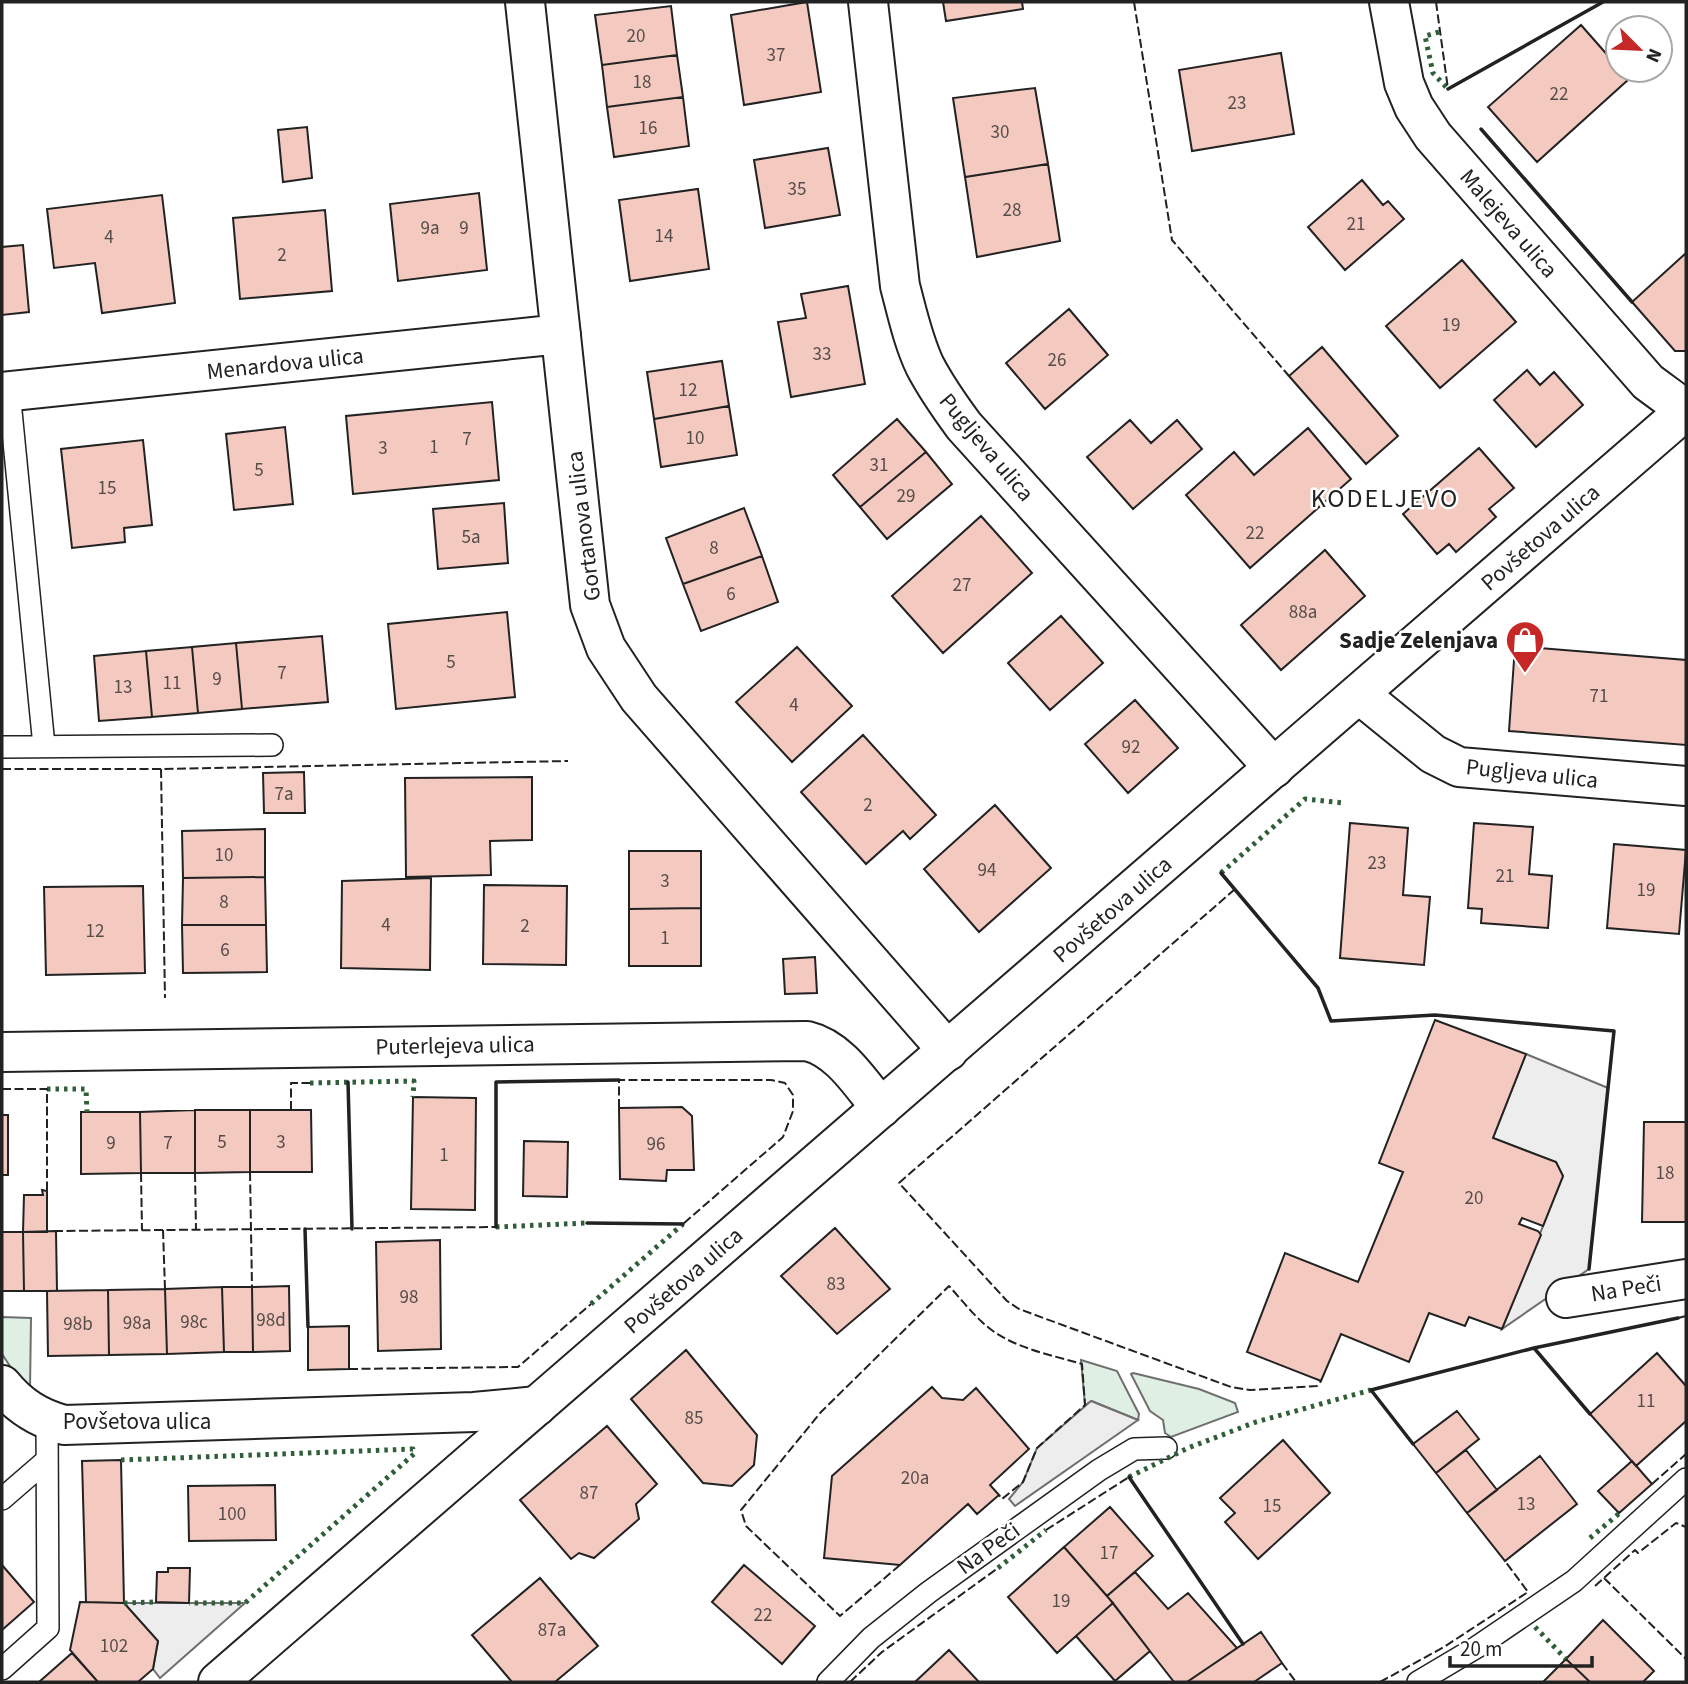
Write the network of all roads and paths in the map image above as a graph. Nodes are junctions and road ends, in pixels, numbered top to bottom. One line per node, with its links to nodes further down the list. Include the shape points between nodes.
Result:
1 (525, 2): 4 (street, Gortanova ulica)
2 (868, 2): 11 (street, Pugljeva ulica, via 900,286 924,363 964,426)
3 (1389, 2): 6 (street, Malejeva ulica, via 1404,83 1433,136 1648,382)
4 (561, 334): 5 (street, Menardova ulica); 13 (street, Gortanova ulica, via 590,605 606,648 639,698)
5 (5, 391): 9 (lane, Menardova ulica)
6 (1686, 410): 7 (street, Povšetova ulica)
7 (1359, 694): 11 (street, Povšetova ulica); 12 (street, Pugljeva ulica, via 1433,754 1459,767)
8 (271, 745): 9 (lane)
9 (44, 746): 10 (lane)
10 (2, 747)
11 (1274, 768): 13 (street, Povšetova ulica)
12 (1686, 786)
13 (948, 1051): 15 (street, Povšetova ulica)
14 (2, 1052): 15 (street, Puterlejeva ulica, via 807,1041 834,1053)
15 (881, 1108): 19 (street, Povšetova ulica)
16 (1686, 1279): 17 (street, Na Peči)
17 (1566, 1298)
18 (2, 1385): 20 (street, Povšetova ulica, via 24,1408)
19 (537, 1406): 20 (street, Povšetova ulica, via 99,1425); 26 (street, Povšetova ulica)
20 (47, 1420): 22 (lane)
21 (1166, 1448): 27 (lane, Na Peči, via 1134,1449 1089,1477 929,1592)
22 (47, 1460): 24 (lane); 25 (lane, via 48,1628)
23 (1686, 1479): 28 (lane, via 1574,1581)
24 (2, 1499)
25 (2, 1670)
26 (218, 1682)
27 (828, 1682)
28 (1418, 1682)

